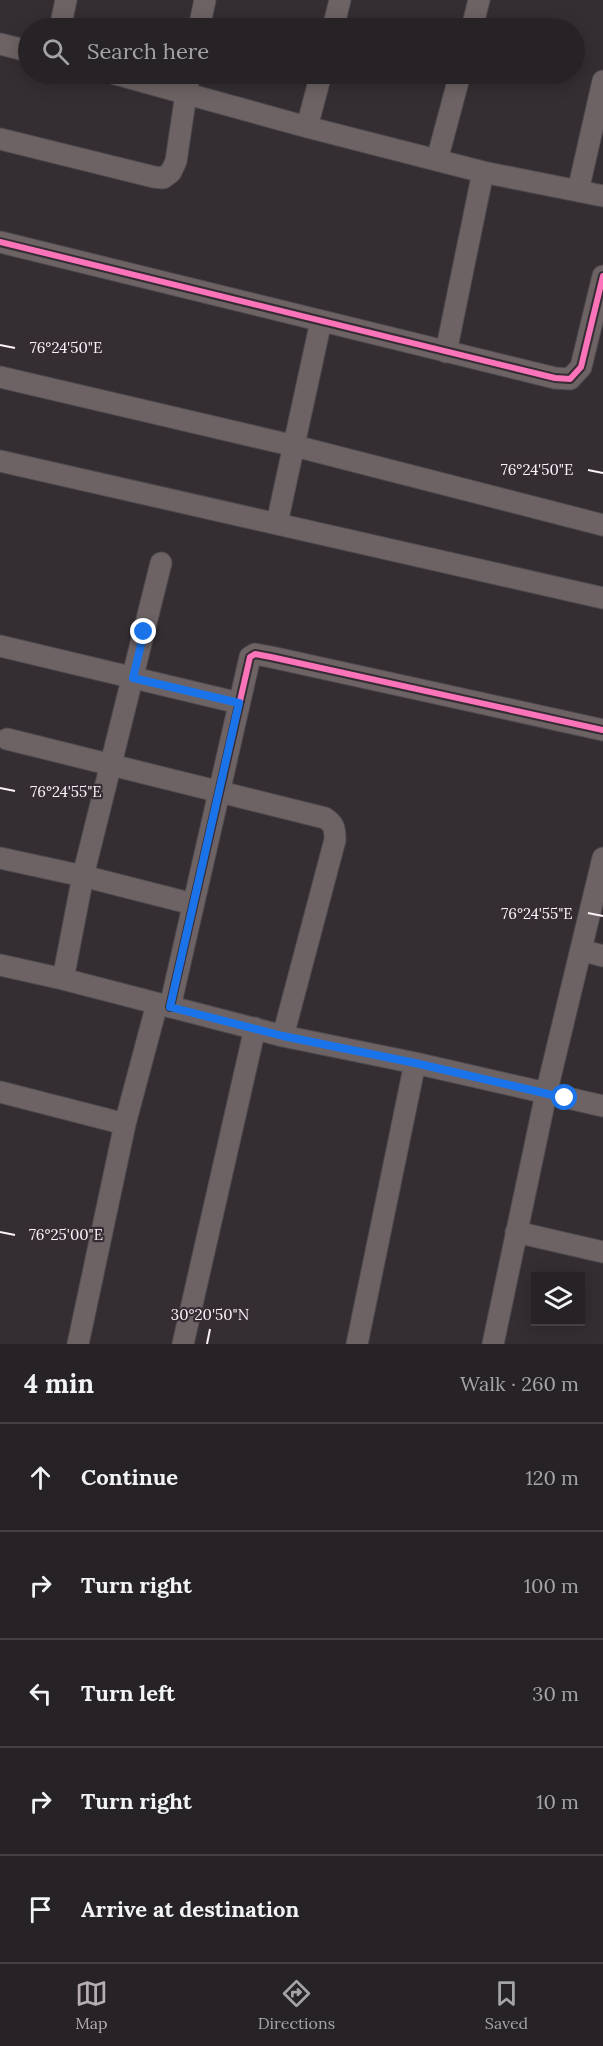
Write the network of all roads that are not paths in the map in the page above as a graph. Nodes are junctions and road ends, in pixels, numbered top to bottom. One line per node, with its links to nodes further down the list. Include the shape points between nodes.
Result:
1 (66, 0): 5 (street)
2 (205, 0): 6 (street)
3 (340, 0): 7 (street)
4 (479, 0): 8 (street)
5 (62, 18)
6 (201, 18)
7 (336, 18)
8 (474, 18)
9 (0, 44): 10 (street)
10 (18, 48)
11 (603, 81): 20 (street)
12 (187, 84): 17 (street, via 176,161 164,178)
13 (190, 84): 16 (street)
14 (318, 84): 16 (street)
15 (457, 84): 18 (street)
16 (307, 127): 18 (street)
17 (0, 139)
18 (437, 160): 19 (street)
19 (483, 172): 20 (street); 25 (street)
20 (578, 191): 21 (street)
21 (603, 196)
22 (0, 242): 24 (street)
23 (603, 276): 25 (street, via 581,367 570,379)
24 (321, 321): 25 (street); 27 (street)
25 (446, 352)
26 (0, 377): 27 (street)
27 (295, 446): 29 (street); 30 (street)
28 (0, 461): 29 (street)
29 (277, 523): 32 (street)
30 (603, 525)
31 (161, 563): 34 (street)
32 (603, 598)
33 (0, 646): 34 (street)
34 (133, 678): 35 (street); 38 (street)
35 (239, 703): 36 (street, via 250,657 255,654); 39 (street)
36 (603, 730)
37 (7, 739): 38 (street)
38 (110, 764): 39 (street); 42 (street)
39 (218, 793): 43 (street); 50 (street, via 325,818 335,828)
40 (0, 858): 42 (street)
41 (603, 858): 44 (street)
42 (83, 876): 43 (street); 47 (street)
43 (193, 904): 48 (street)
44 (581, 950): 45 (street); 53 (street)
45 (603, 956)
46 (0, 965): 47 (street)
47 (63, 979): 48 (street)
48 (164, 1006): 49 (street); 55 (street)
49 (255, 1028): 50 (street); 59 (street)
50 (283, 1036): 51 (street)
51 (415, 1063): 53 (street); 60 (street)
52 (0, 1092): 55 (street)
53 (546, 1094): 54 (street); 56 (street)
54 (603, 1106)
55 (125, 1124): 58 (street)
56 (516, 1232): 57 (street); 61 (street)
57 (603, 1252)
58 (78, 1344)
59 (183, 1344)
60 (357, 1344)
61 (493, 1344)

